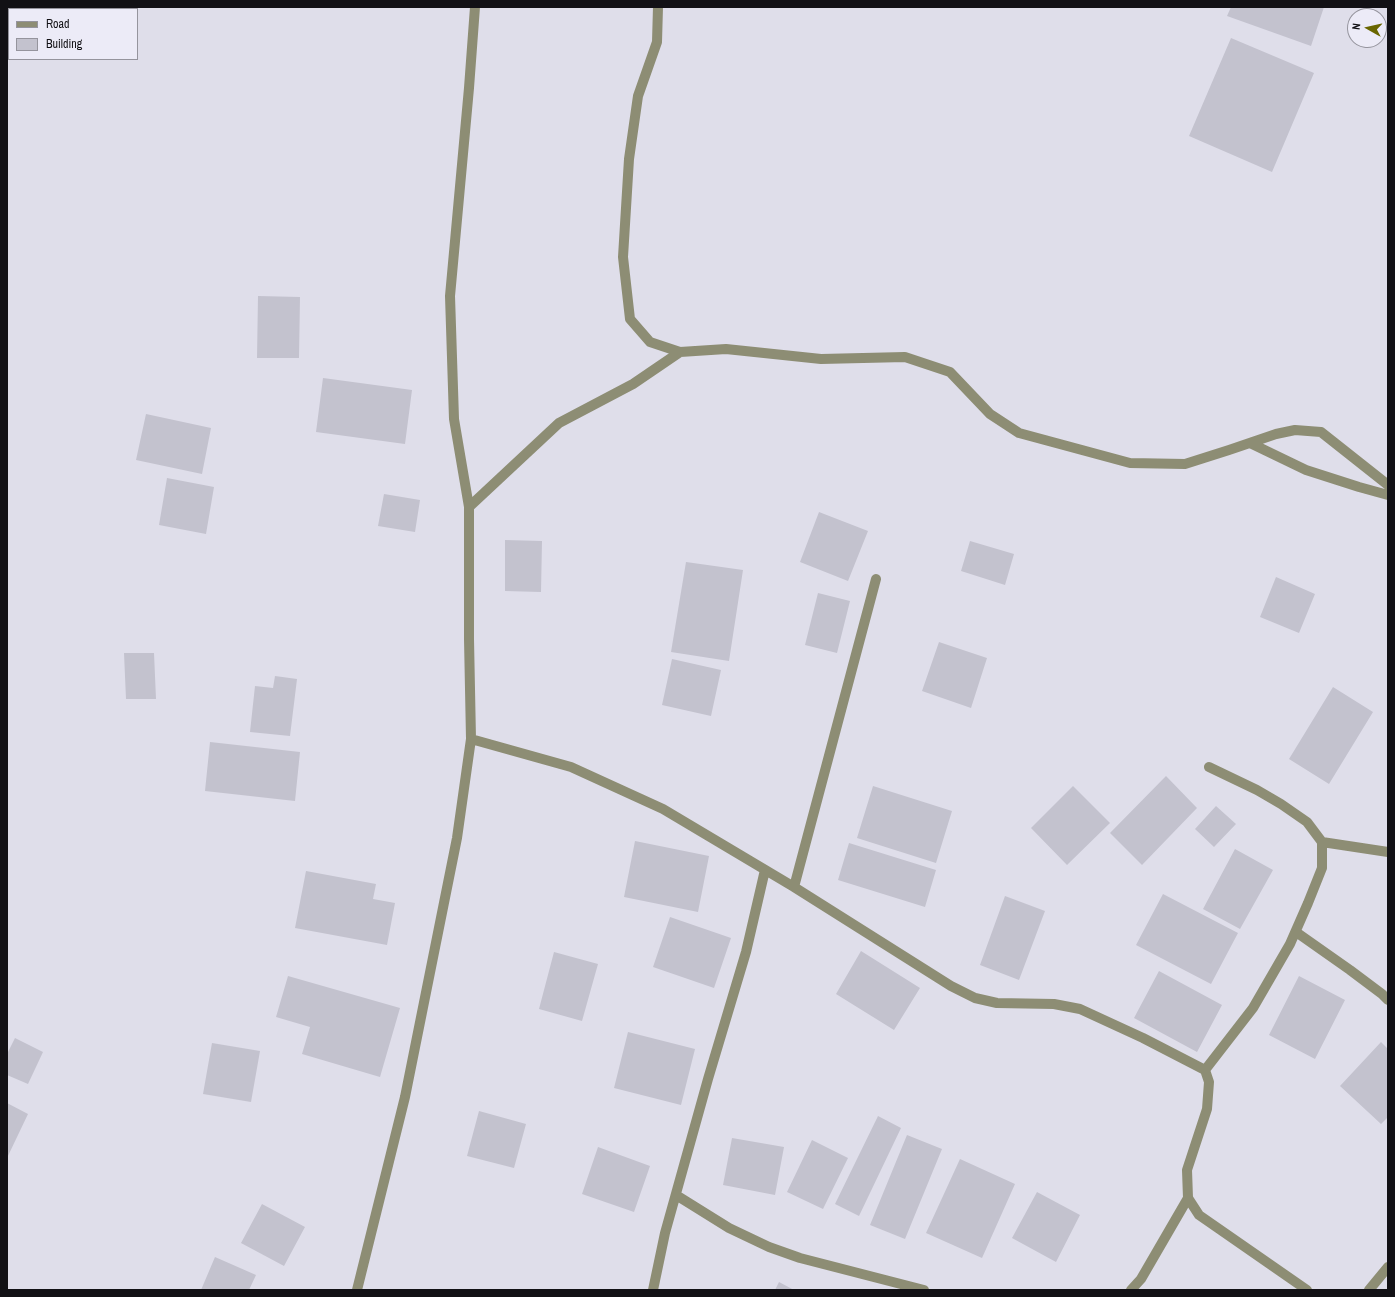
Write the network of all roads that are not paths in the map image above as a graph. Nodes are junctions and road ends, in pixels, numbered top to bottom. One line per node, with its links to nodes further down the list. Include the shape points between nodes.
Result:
1 (475, 7): 7 (street, via 450,296 454,419)
2 (658, 7): 3 (street, via 657,42 638,96 629,159 623,258 630,319 650,342)
3 (680, 352): 4 (street, via 726,349 821,359 905,357 950,372 990,414 1019,433 1130,463 1185,464); 7 (street, via 633,384 559,423)
4 (1250, 443): 5 (street, via 1295,430 1321,432); 6 (street, via 1306,470)
5 (1388, 485)
6 (1388, 495)
7 (469, 507): 9 (street, via 468,639)
8 (876, 579): 14 (street)
9 (471, 739): 13 (street, via 571,767 663,809); 21 (street, via 457,838 405,1097)
10 (1209, 767): 11 (street, via 1281,804 1307,822)
11 (1322, 842): 12 (street); 15 (street, via 1322,868)
12 (1388, 852)
13 (765, 870): 14 (street); 18 (street, via 746,952)
14 (794, 887): 17 (street, via 951,986 975,998 997,1003 1054,1004 1080,1009)
15 (1296, 932): 16 (street); 17 (street, via 1253,1008)
16 (1388, 1000)
17 (1205, 1070): 19 (street, via 1209,1082 1207,1108 1188,1170)
18 (676, 1195): 22 (street); 23 (street, via 729,1228 769,1247 800,1258)
19 (1188, 1198): 24 (street, via 1141,1279); 25 (street, via 1199,1215)
20 (1388, 1267): 26 (street)
21 (357, 1290)
22 (653, 1290)
23 (924, 1290)
24 (1131, 1290)
25 (1307, 1290)
26 (1369, 1290)

